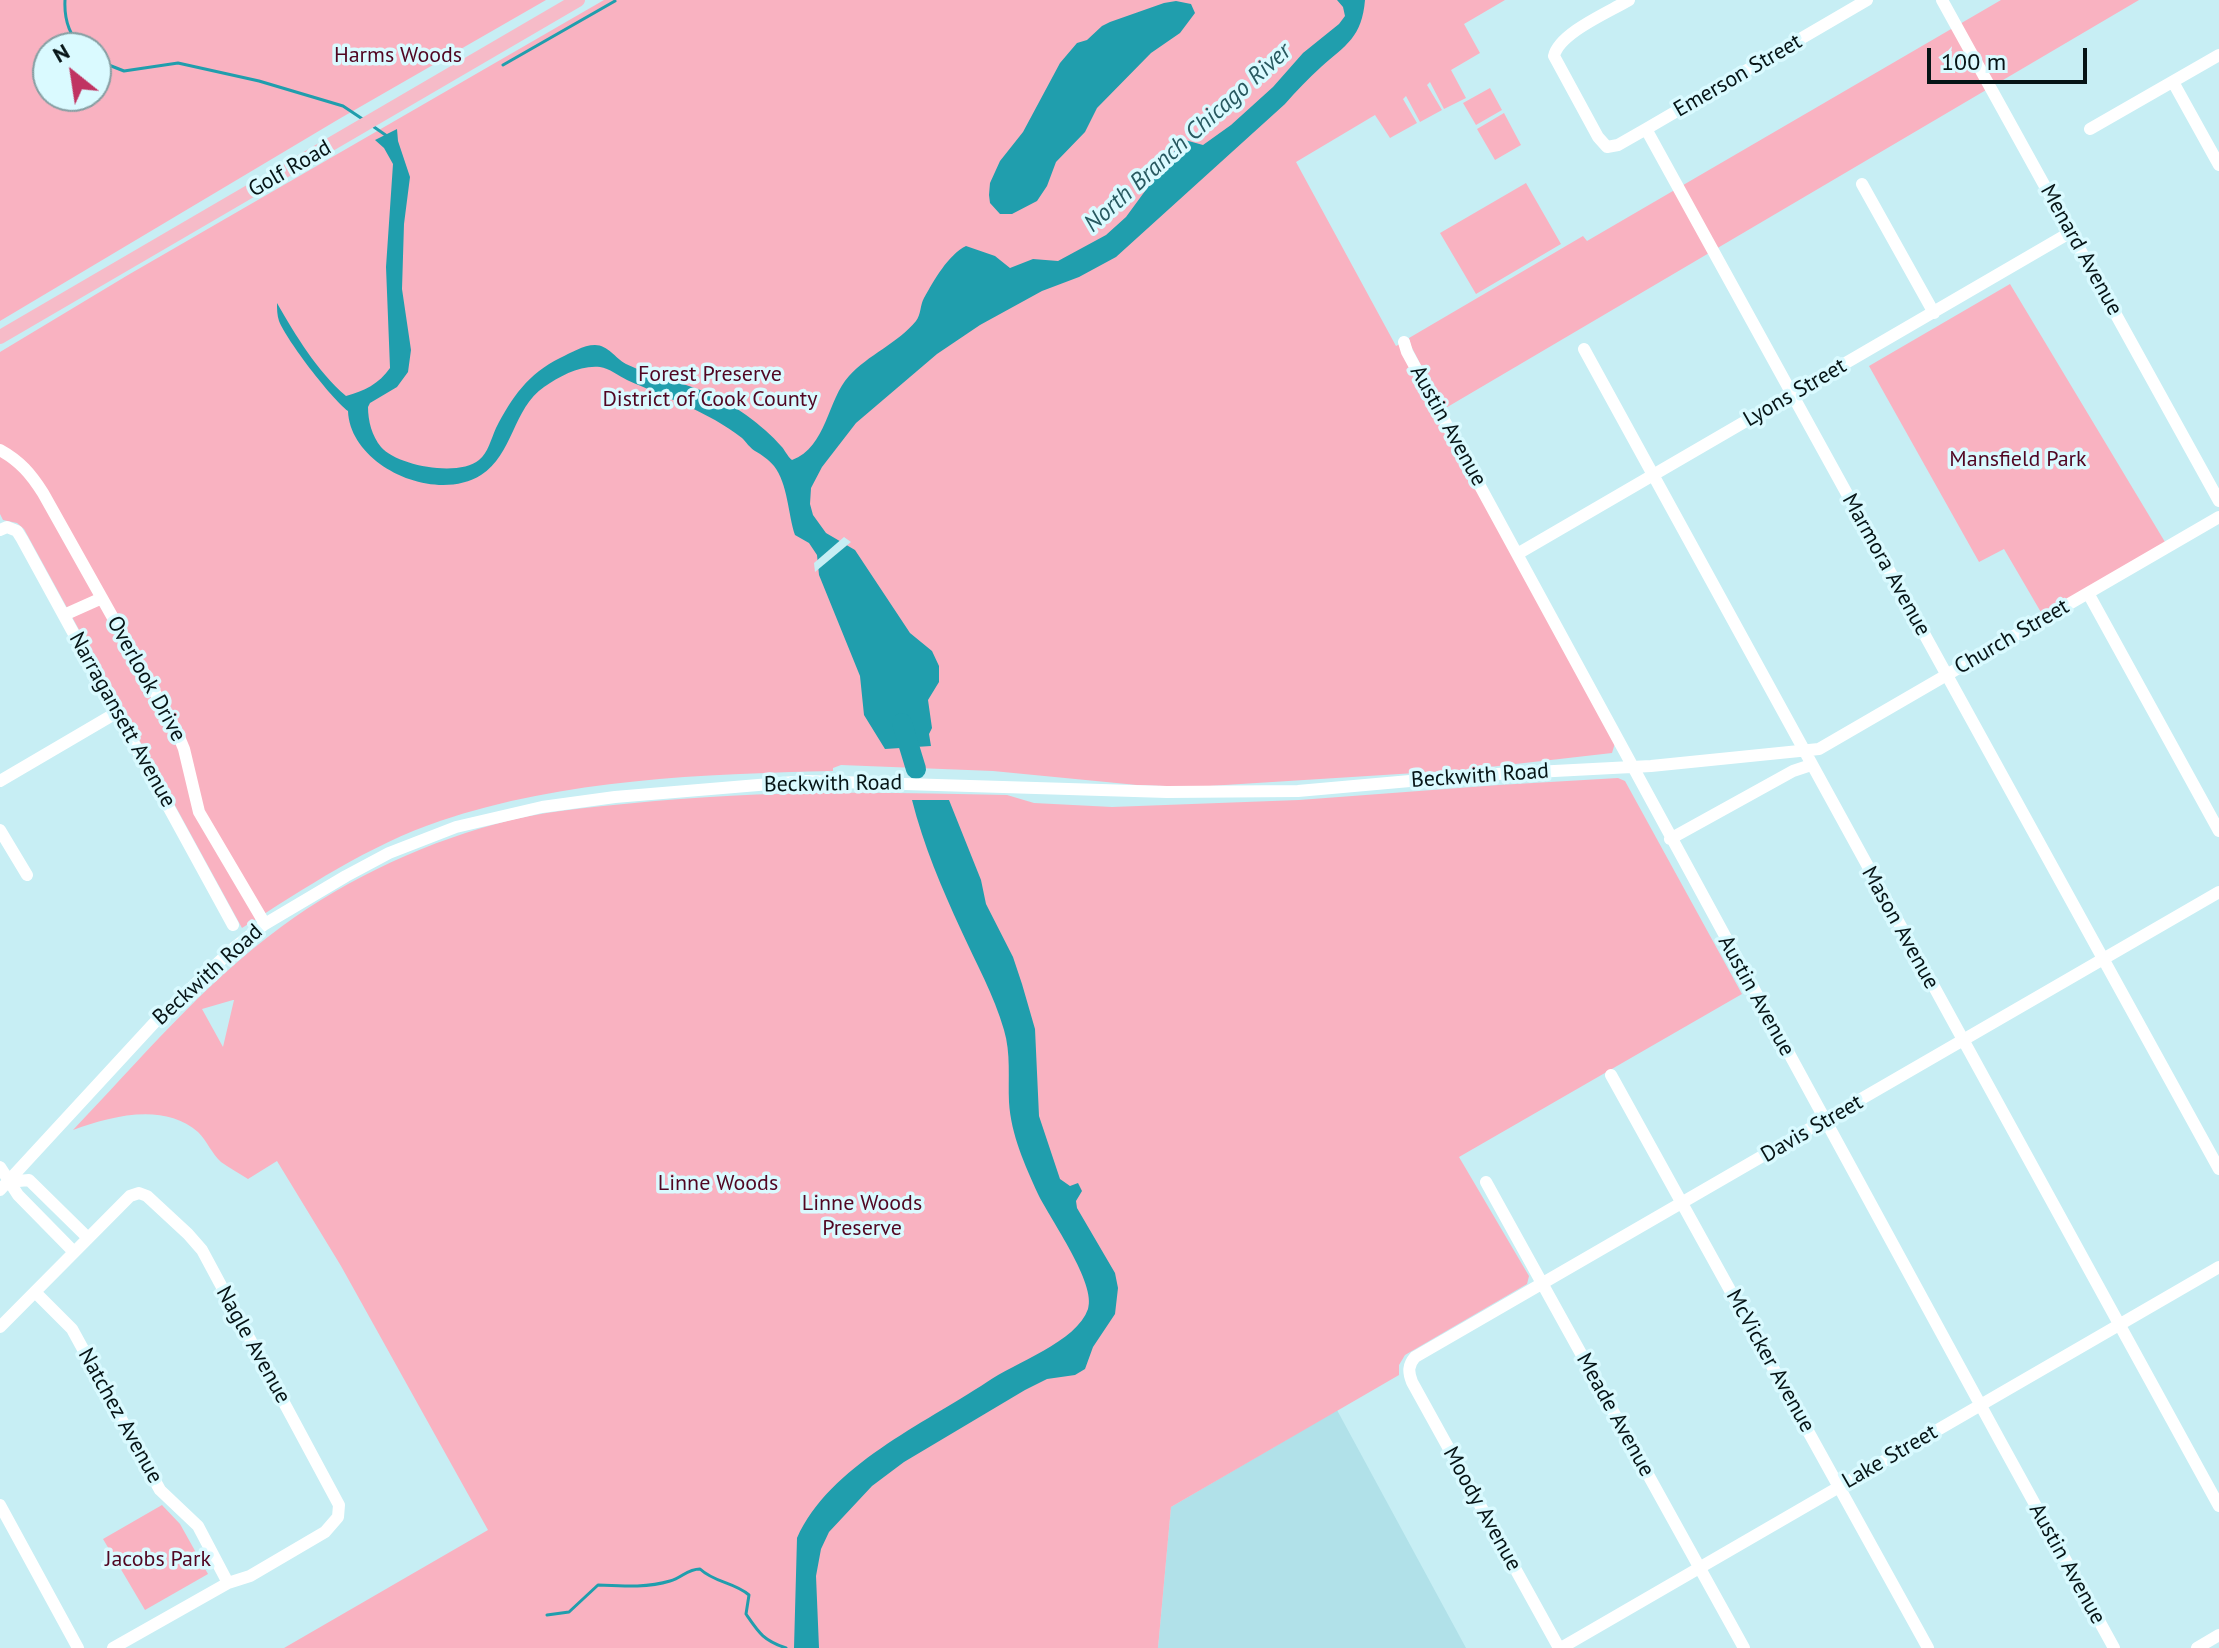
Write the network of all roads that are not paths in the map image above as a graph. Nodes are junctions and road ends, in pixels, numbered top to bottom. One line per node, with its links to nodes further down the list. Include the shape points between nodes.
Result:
1 (578, 0): 13 (main road, Golf Road)
2 (1629, 0): 7 (street, Emerson Street, via 1566,37 1556,48 1556,63 1607,147)
3 (1867, 0): 7 (street, Emerson Street)
4 (1942, 0): 11 (street, Menard Avenue)
5 (2219, 55): 6 (street)
6 (2173, 82): 8 (street); 9 (street)
7 (1646, 129): 16 (street, Marmora Avenue)
8 (2090, 129)
9 (2219, 165)
10 (1862, 184): 12 (street)
11 (2071, 232): 12 (street, Lyons Street); 19 (street, Menard Avenue)
12 (1934, 313): 16 (street, Lyons Street)
13 (0, 337)
14 (1404, 342): 22 (street, Austin Avenue)
15 (1584, 349): 18 (street, Mason Avenue)
16 (1793, 395): 18 (street, Lyons Street); 26 (street, Marmora Avenue)
17 (0, 450): 24 (street, Overlook Drive, via 30,473)
18 (1653, 476): 22 (street, Lyons Street); 28 (street, Mason Avenue)
19 (2219, 501)
20 (2219, 517): 23 (street, Church Street)
21 (1, 530): 25 (street, Narragansett Avenue, via 17,531)
22 (1519, 553): 30 (street, Austin Avenue)
23 (2088, 593): 26 (street, Church Street); 33 (street)
24 (102, 598): 25 (street); 37 (street, Overlook Drive, via 177,732 207,828)
25 (64, 615): 27 (street, Narragansett Avenue)
26 (1947, 675): 28 (street, Church Street, via 1819,749); 39 (street, Marmora Avenue)
27 (116, 713): 31 (street); 38 (street, Narragansett Avenue)
28 (1803, 750): 29 (street, Mason Avenue); 30 (street, Beckwith Road)
29 (1811, 765): 34 (street); 40 (street, Mason Avenue)
30 (1632, 766): 34 (street, Austin Avenue); 37 (street, Beckwith Road, via 1298,791 806,781 615,797 456,827 389,853)
31 (0, 781)
32 (0, 830): 35 (street)
33 (2219, 831)
34 (1670, 839): 42 (street, Austin Avenue)
35 (27, 875)
36 (2219, 892): 39 (street, Davis Street)
37 (265, 924): 46 (street, Beckwith Road, via 155,1022)
38 (233, 925)
39 (2103, 959): 40 (street, Davis Street); 44 (street, Marmora Avenue)
40 (1963, 1041): 42 (street, Davis Street); 53 (street, Mason Avenue)
41 (1611, 1075): 47 (street, McVicker Avenue)
42 (1825, 1122): 47 (street, Davis Street); 56 (street, Austin Avenue)
43 (0, 1167): 46 (street)
44 (2219, 1169)
45 (1486, 1182): 51 (street, Meade Avenue)
46 (4, 1186): 48 (street, via 29,1180); 49 (street)
47 (1682, 1204): 51 (street, Davis Street); 57 (street, McVicker Avenue)
48 (88, 1238): 49 (street); 61 (street, Nagle Avenue, via 139,1193 202,1250 335,1494 338,1517 325,1532 250,1576)
49 (74, 1252): 52 (street)
50 (2219, 1267): 53 (street, Lake Street)
51 (1543, 1284): 55 (street, Davis Street, via 1415,1357); 60 (street, Meade Avenue)
52 (35, 1292): 54 (street); 61 (street, Natchez Avenue, via 72,1329 160,1490 198,1526)
53 (2119, 1325): 56 (street, Lake Street); 59 (street, Mason Avenue)
54 (0, 1327)
55 (1409, 1369): 65 (street, Moody Avenue)
56 (1980, 1405): 57 (street, Lake Street); 68 (street, Austin Avenue)
57 (1839, 1487): 60 (street, Lake Street); 67 (street, McVicker Avenue)
58 (0, 1505): 63 (street)
59 (2219, 1506)
60 (1700, 1568): 65 (street, Lake Street); 66 (street, Meade Avenue)
61 (228, 1583): 64 (street)
62 (2219, 1635): 69 (street)
63 (78, 1648)
64 (113, 1648)
65 (1560, 1648)
66 (1744, 1648)
67 (1928, 1648)
68 (2114, 1648)
69 (2197, 1648)

